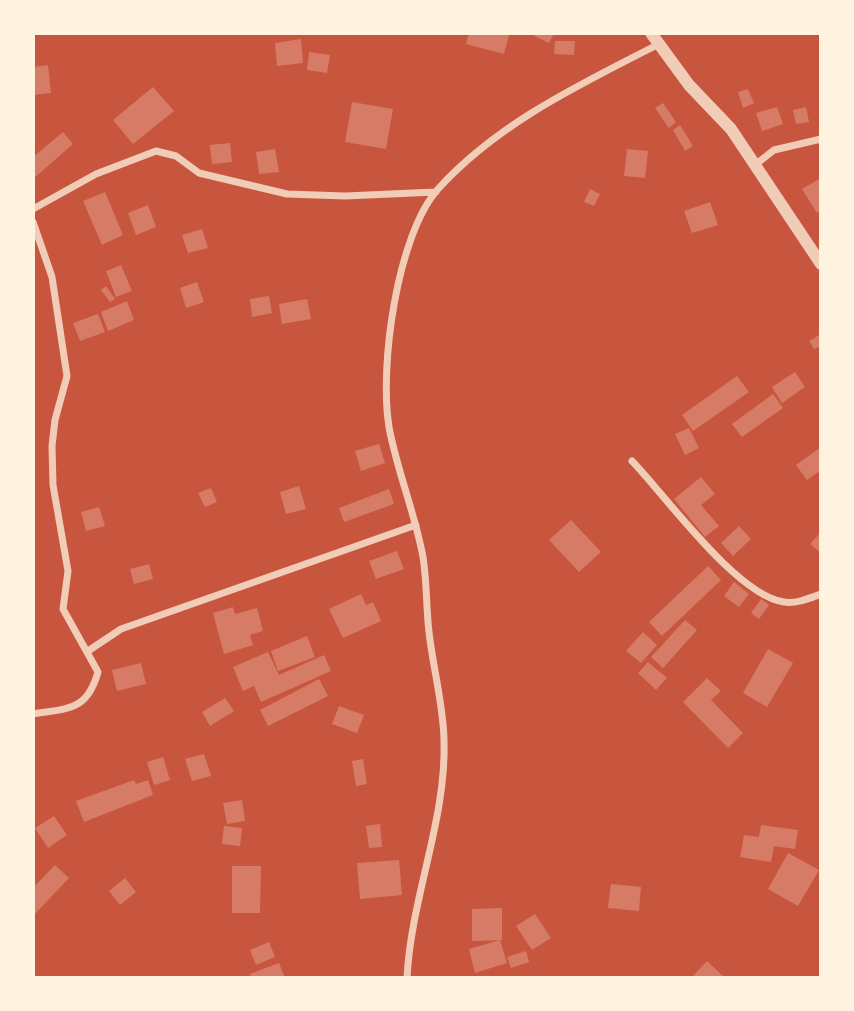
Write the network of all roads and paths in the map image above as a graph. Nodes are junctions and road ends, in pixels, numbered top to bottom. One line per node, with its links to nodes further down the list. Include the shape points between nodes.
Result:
1 (654, 39): 3 (street, via 731,129); 4 (street, via 537,108 481,149)
2 (821, 139): 3 (street, via 774,150)
3 (755, 165): 7 (street)
4 (436, 192): 5 (street, via 287,194 199,173 176,156 156,151 96,174); 9 (street, via 405,250 386,373 390,429)
5 (33, 209)
6 (33, 222): 11 (street, via 52,277 67,376 52,446 53,485 68,571 63,609)
7 (821, 264)
8 (632, 461): 10 (street, via 703,545 741,577 782,602)
9 (416, 525): 11 (street, via 121,629); 13 (street, via 444,738)
10 (821, 594)
11 (88, 651): 12 (street, via 98,672 92,693 79,704)
12 (33, 714)
13 (407, 978)

